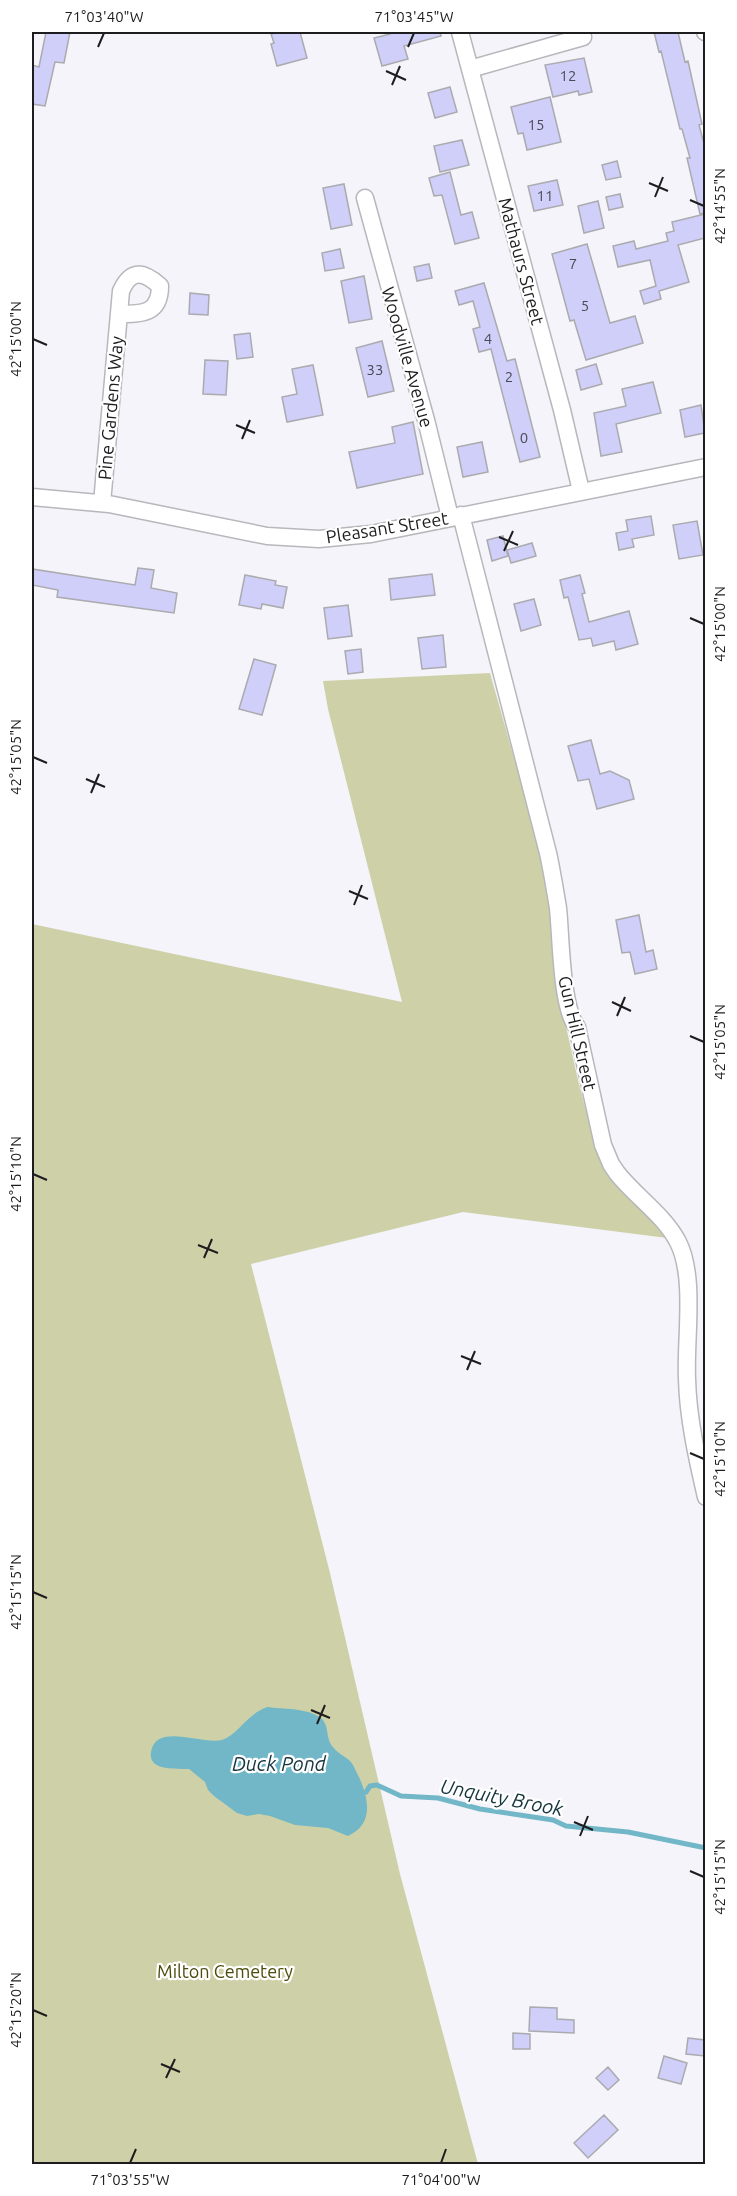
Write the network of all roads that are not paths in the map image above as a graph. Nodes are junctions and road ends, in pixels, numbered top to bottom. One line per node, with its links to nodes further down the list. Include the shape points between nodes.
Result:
1 (460, 32): 3 (street, Mathaurs Street)
2 (583, 36): 3 (street)
3 (470, 69): 7 (street, Mathaurs Street)
4 (365, 198): 10 (street, Woodville Avenue)
5 (119, 314): 9 (street, Pine Gardens Way)
6 (705, 467): 7 (street, Pleasant Street)
7 (581, 491): 10 (street, Pleasant Street)
8 (32, 496): 9 (street, Pleasant Street)
9 (102, 503): 10 (street, Pleasant Street, via 294,538 353,536)
10 (455, 516): 11 (street, Gun Hill Street, via 546,844 556,893 566,996 577,1027 603,1145 617,1173 667,1225 682,1252 688,1294 688,1399)
11 (705, 1497)

